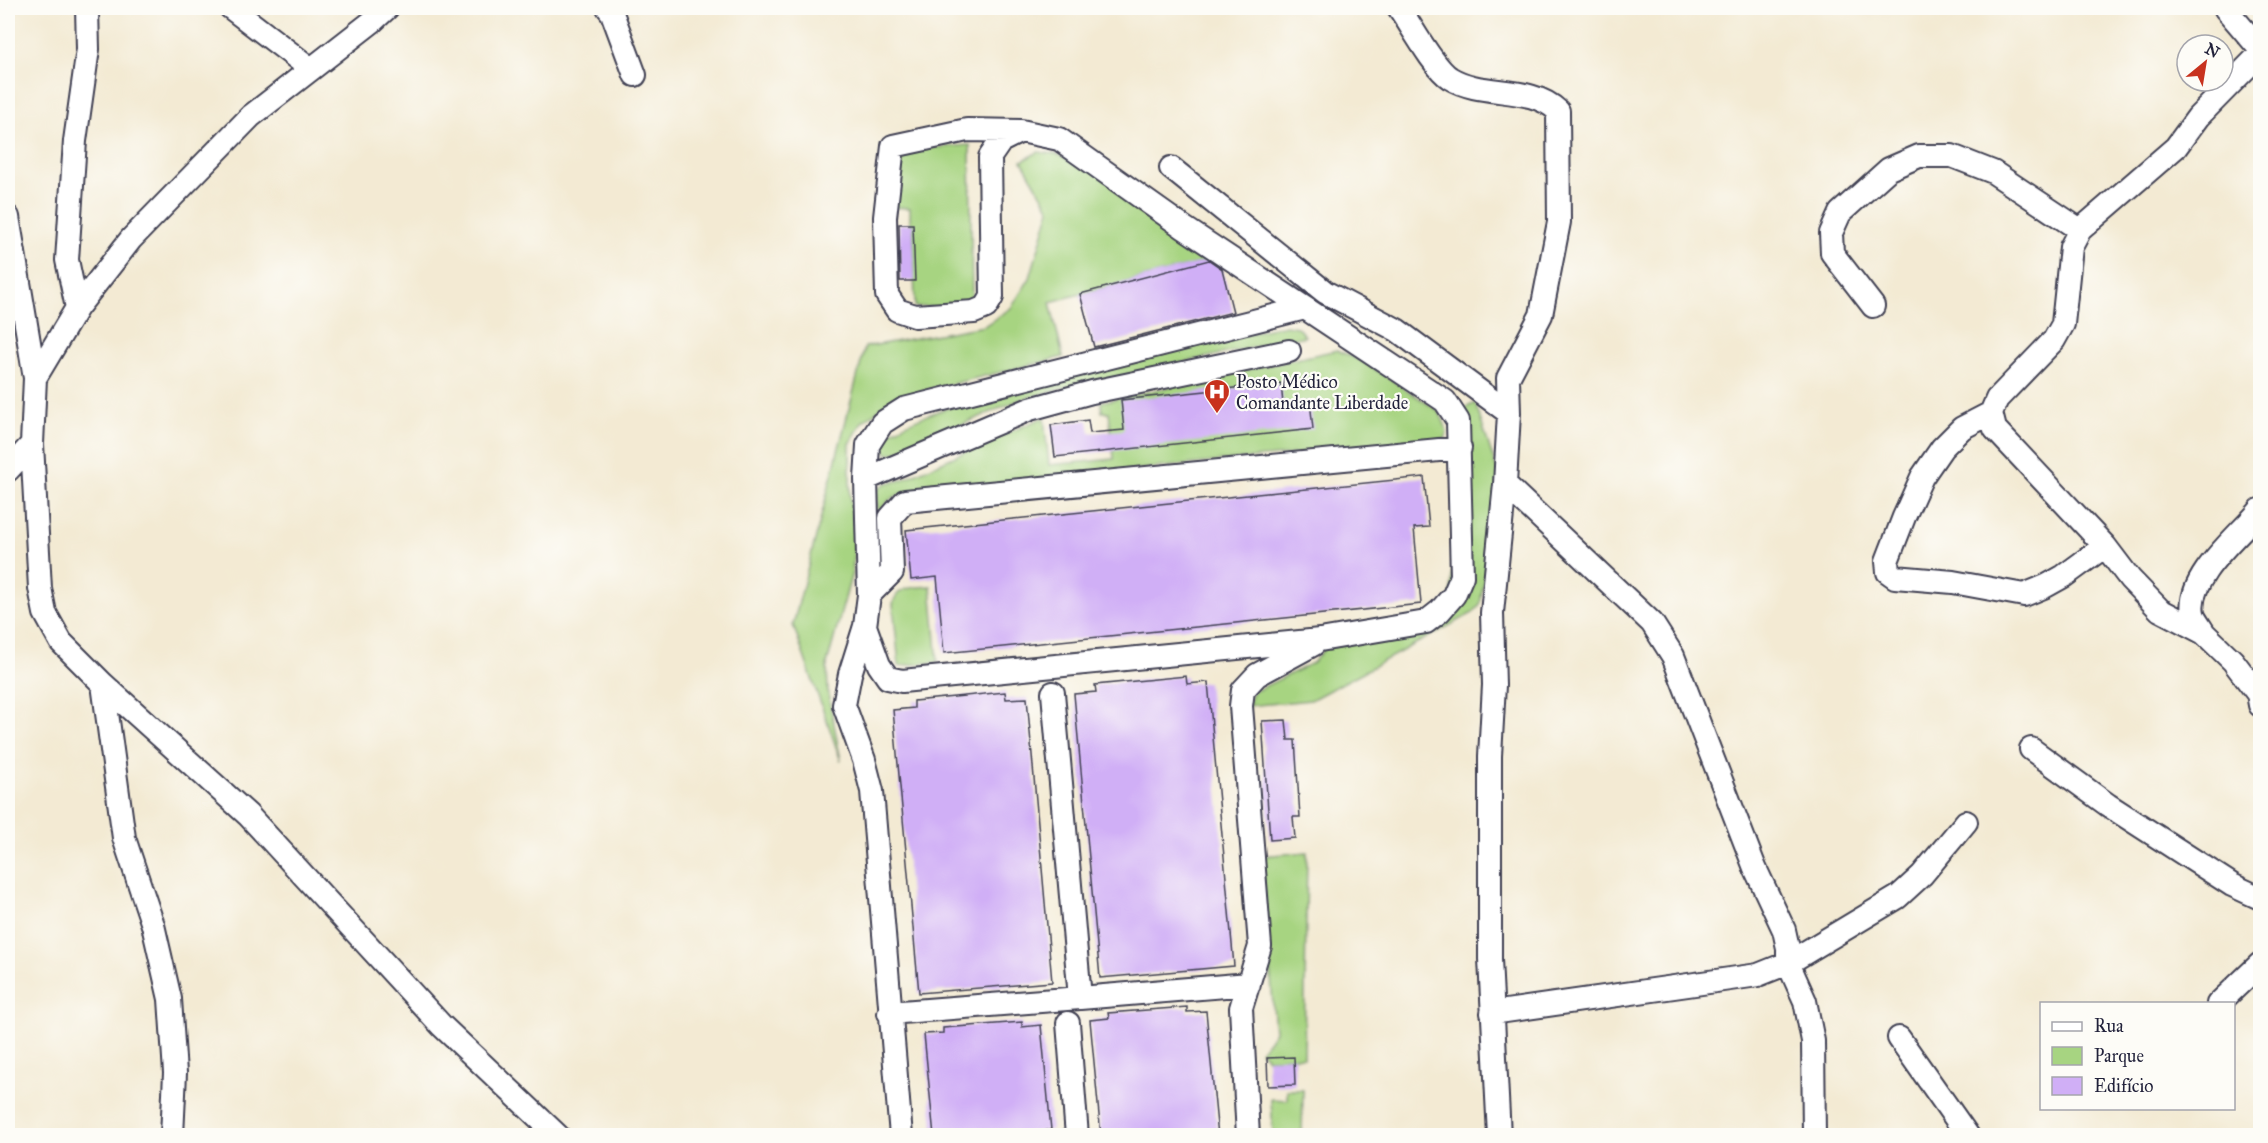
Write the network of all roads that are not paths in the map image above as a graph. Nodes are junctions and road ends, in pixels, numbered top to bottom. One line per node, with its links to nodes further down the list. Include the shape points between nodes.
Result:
1 (87, 8): 15 (street, via 88,49 75,141 67,260)
2 (231, 8): 8 (street)
3 (387, 8): 8 (street)
4 (608, 8): 9 (street)
5 (1399, 8): 19 (street, via 1449,78 1539,99 1558,111 1558,222 1541,315 1508,378)
6 (2225, 8): 7 (street)
7 (2260, 52): 13 (street, via 2198,117 2176,147)
8 (311, 69): 15 (street, via 251,116 131,239)
9 (635, 75)
10 (1021, 131): 10 (street, via 1001,141 990,157 992,297 986,307 974,312 915,316 897,310 887,295 885,239 893,146 967,130); 16 (street, via 1059,139)
11 (1171, 168): 19 (street, via 1325,292 1397,330)
12 (8, 217): 18 (street)
13 (2080, 230): 14 (street, via 1993,172 1952,156 1919,156 1889,169 1840,213 1832,233 1833,253); 20 (street, via 2071,247 2063,324 2054,340 1998,399)
14 (1873, 306)
15 (77, 308): 18 (street)
16 (1305, 308): 22 (street, via 1445,401 1458,421); 24 (street, via 904,409 882,423 868,445)
17 (1289, 351): 24 (street, via 1092,392 1030,409)
18 (35, 378): 21 (street)
19 (1509, 413): 25 (street)
20 (1991, 413): 27 (street, via 1995,429); 27 (street, via 1962,428 1922,477 1887,561 1888,572 1895,577 1953,582 2024,595 2064,576)
21 (32, 444): 23 (street); 32 (street, via 40,588 45,613 61,642)
22 (1460, 448): 28 (street, via 905,501 890,518 892,572); 31 (street, via 1462,576 1454,595 1426,622)
23 (8, 470)
24 (866, 479): 28 (street)
25 (1505, 484): 38 (street, via 1652,623 1673,656 1755,868 1784,930); 44 (street, via 1492,612)
26 (2260, 510): 30 (street, via 2210,565 2194,593 2193,613)
27 (2105, 546): 30 (street, via 2160,610)
28 (869, 595): 29 (street)
29 (865, 626): 31 (street, via 879,665 888,678 902,681); 43 (street, via 844,705 872,791)
30 (2204, 633): 34 (street, via 2247,676)
31 (1320, 640): 40 (street, via 1257,675 1244,690 1241,706 1260,946)
32 (103, 684): 47 (street, via 248,815 442,1026); 48 (street, via 124,838 153,925 170,999 175,1073)
33 (1053, 693): 41 (street)
34 (2260, 705)
35 (2031, 749): 37 (street, via 2108,805 2232,885)
36 (1966, 822): 38 (street, via 1922,875 1898,897)
37 (2260, 898)
38 (1788, 963): 44 (street, via 1758,975); 53 (street, via 1805,1001 1813,1041)
39 (2260, 964): 42 (street)
40 (1249, 984): 41 (street); 51 (street, via 1241,1008)
41 (1080, 998): 43 (street)
42 (2220, 1002)
43 (889, 1013): 49 (street)
44 (1492, 1013): 52 (street)
45 (1068, 1023): 50 (street)
46 (1899, 1038): 54 (street)
47 (548, 1131)
48 (172, 1136)
49 (901, 1136)
50 (1077, 1136)
51 (1248, 1136)
52 (1499, 1136)
53 (1814, 1136)
54 (1968, 1136)

